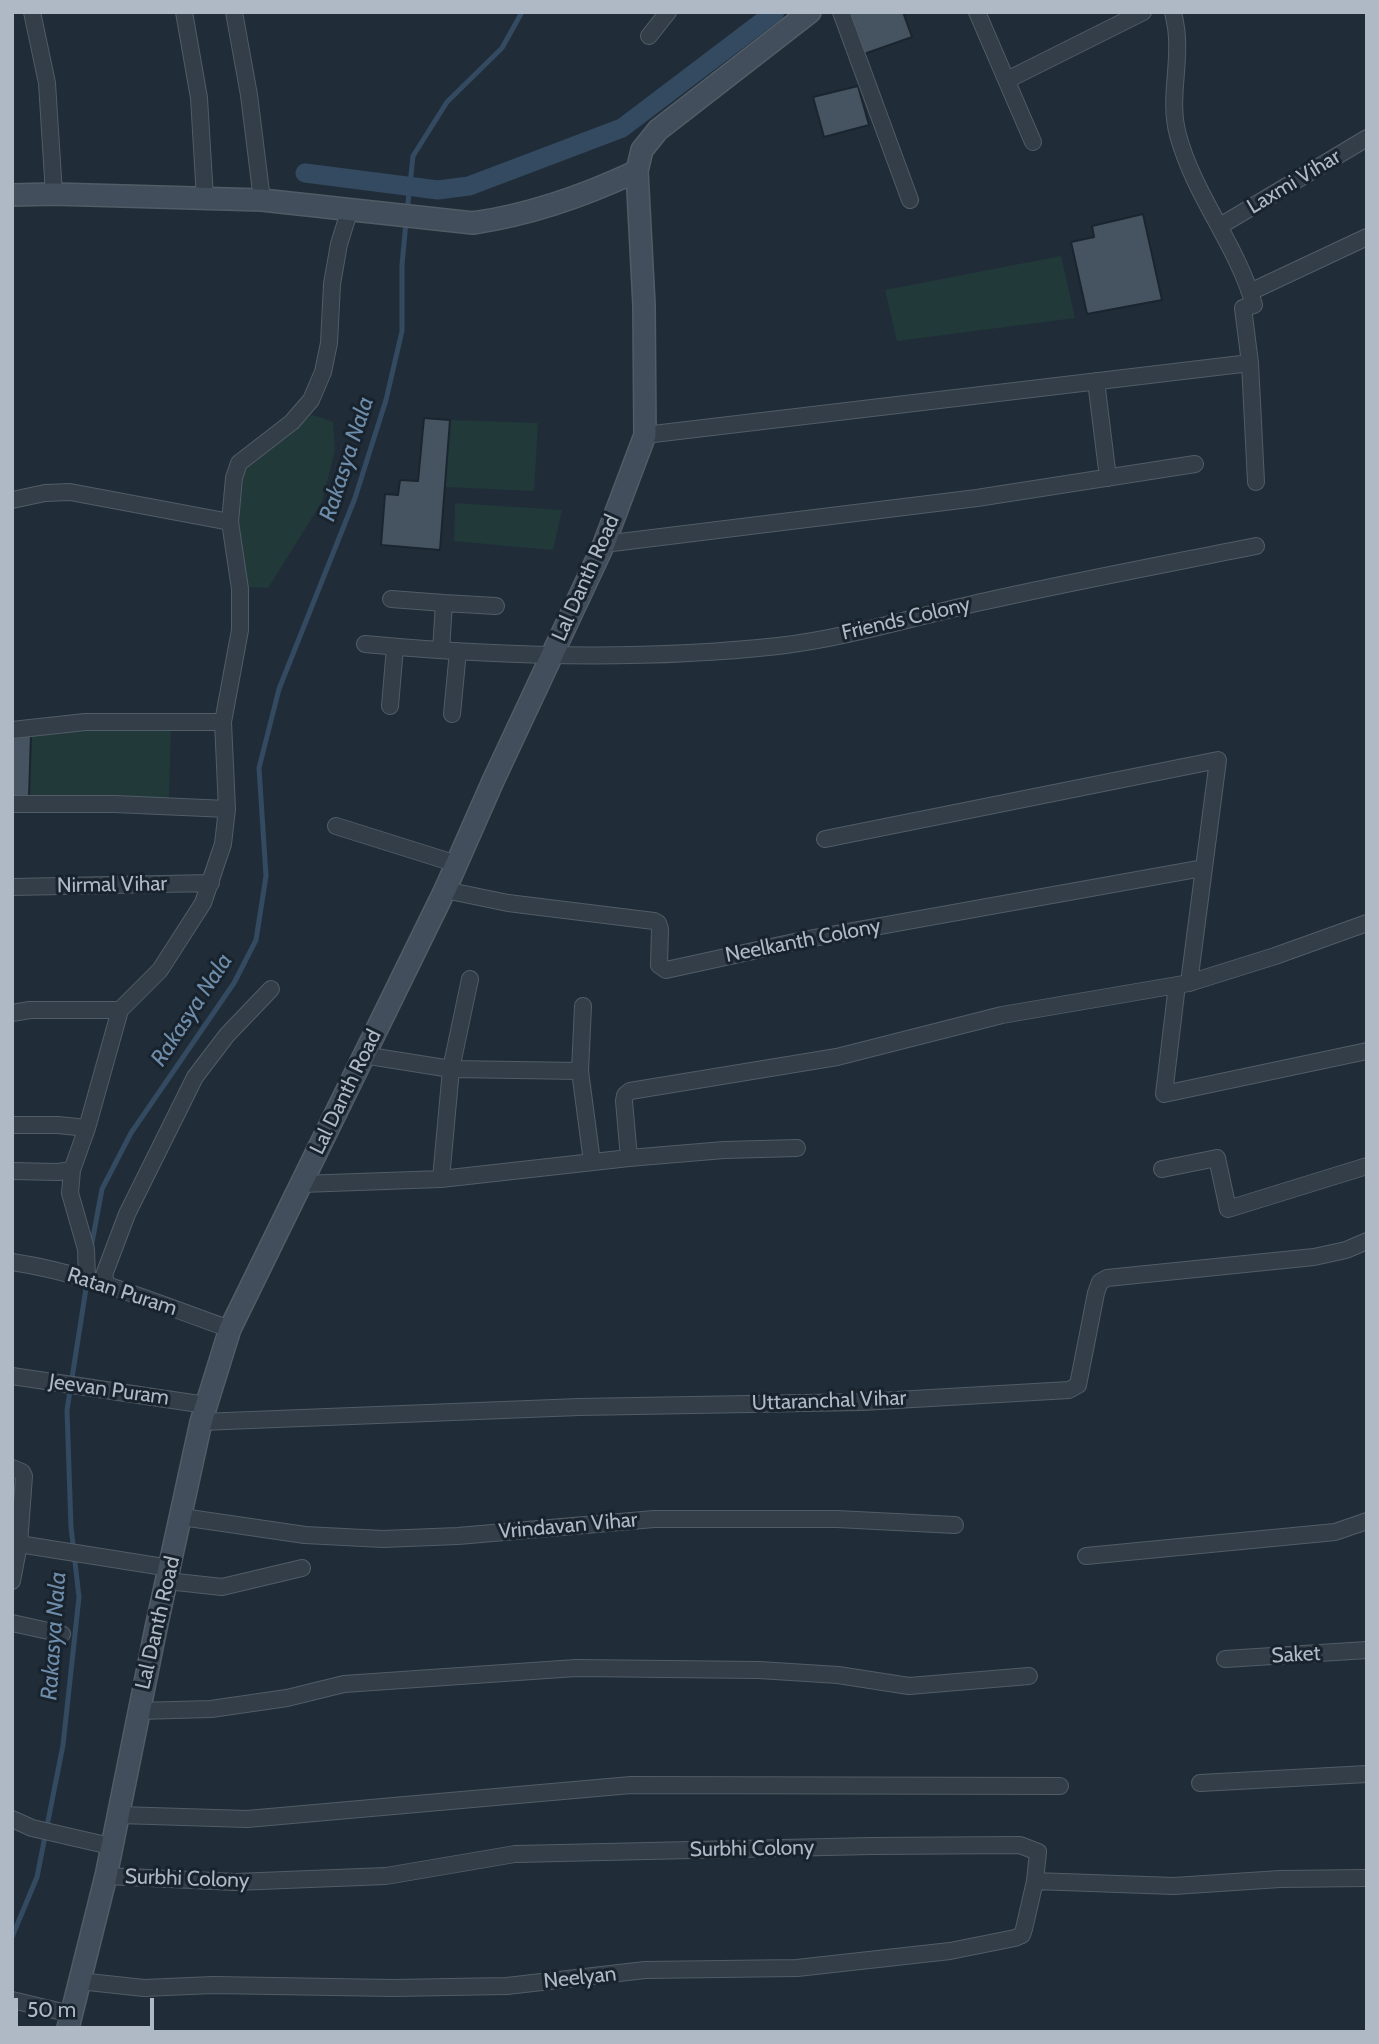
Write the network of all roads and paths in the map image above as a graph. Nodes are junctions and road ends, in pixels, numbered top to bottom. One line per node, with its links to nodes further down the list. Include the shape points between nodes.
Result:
1 (32, 12): 15 (street, via 47,83)
2 (184, 12): 17 (street, via 199,98)
3 (234, 12): 18 (street)
4 (668, 12): 10 (street)
5 (810, 12): 14 (street, via 658,130 642,150)
6 (841, 12): 19 (street)
7 (977, 12): 11 (street)
8 (1143, 12): 11 (street)
9 (1173, 12): 21 (street, via 1177,133 1192,175)
10 (649, 36)
11 (1007, 79): 13 (street)
12 (1367, 138): 21 (street, Laxmi Vihar)
13 (1033, 142)
14 (637, 171): 20 (street, via 507,218 473,223); 26 (street, Lal Danth Road)
15 (54, 194): 16 (street); 17 (street)
16 (12, 195)
17 (205, 198): 18 (street)
18 (262, 200): 20 (street)
19 (910, 200)
20 (350, 209): 31 (street, via 332,284 330,343 323,372 312,400 292,422 239,463)
21 (1220, 226): 23 (street)
22 (1367, 237): 23 (street)
23 (1250, 292): 24 (street, via 1254,305 1244,308)
24 (1250, 363): 25 (street); 29 (street)
25 (1096, 381): 26 (street); 28 (street)
26 (646, 435): 32 (street, Lal Danth Road)
27 (1195, 464): 28 (street)
28 (1108, 478): 32 (street)
29 (1256, 482)
30 (12, 500): 31 (street, via 70,492)
31 (230, 522): 44 (street, via 240,589 240,630)
32 (604, 544): 41 (street, Lal Danth Road)
33 (1256, 546): 41 (street, Friends Colony, via 781,646 657,656)
34 (391, 598): 35 (street)
35 (444, 603): 36 (street); 39 (street)
36 (496, 606)
37 (365, 645): 38 (street, Friends Colony)
38 (395, 647): 39 (street, Friends Colony); 42 (street)
39 (441, 650): 40 (street, Friends Colony)
40 (458, 651): 41 (street, Friends Colony); 43 (street)
41 (552, 656): 50 (street, Lal Danth Road)
42 (390, 706)
43 (452, 714)
44 (223, 722): 45 (street, via 85,722); 47 (street)
45 (12, 730)
46 (12, 804): 47 (street)
47 (227, 809): 52 (street)
48 (336, 826): 50 (street)
49 (825, 839): 51 (street, via 1217,760)
50 (457, 864): 54 (street, Lal Danth Road)
51 (1203, 867): 54 (street, Neelkanth Colony, via 808,939 666,970 659,965 660,929 654,920 508,903); 57 (street)
52 (211, 883): 53 (street, Nirmal Vihar); 60 (street, via 160,970)
53 (12, 887)
54 (445, 890): 63 (street, Lal Danth Road)
55 (1367, 923): 57 (street)
56 (470, 979): 64 (street)
57 (1183, 984): 62 (street, via 1164,1094); 69 (street, via 1002,1015 837,1057 629,1091 624,1101)
58 (271, 989): 80 (street, via 195,1077 127,1214 104,1275)
59 (583, 1006): 65 (street)
60 (120, 1010): 61 (street); 67 (street)
61 (12, 1013)
62 (1367, 1051)
63 (363, 1055): 64 (street); 76 (street, Lal Danth Road)
64 (451, 1069): 65 (street); 75 (street)
65 (580, 1071): 70 (street)
66 (12, 1125): 67 (street)
67 (87, 1128): 73 (street)
68 (797, 1147): 69 (street)
69 (629, 1158): 70 (street)
70 (592, 1163): 75 (street)
71 (1367, 1166): 72 (street, via 1228,1209 1217,1158)
72 (1162, 1169)
73 (72, 1170): 74 (street); 79 (street, via 70,1193 86,1249)
74 (12, 1171)
75 (441, 1179): 76 (street)
76 (302, 1184): 81 (street, Lal Danth Road)
77 (1367, 1241): 83 (street, Uttaranchal Vihar, via 1314,1257 1107,1278 1096,1293 1078,1385 1069,1390 862,1402)
78 (12, 1262): 79 (street, Ratan Puram)
79 (88, 1280): 80 (street, Ratan Puram)
80 (107, 1287): 81 (street, Ratan Puram)
81 (230, 1329): 83 (street, Lal Danth Road)
82 (12, 1376): 83 (street, Jeevan Puram)
83 (204, 1413): 85 (street, Lal Danth Road)
84 (12, 1468): 88 (street, via 24,1476)
85 (182, 1517): 87 (street, Vrindavan Vihar, via 305,1535 383,1539 654,1519 837,1519); 91 (street, Lal Danth Road)
86 (1367, 1521): 89 (street, via 1335,1532)
87 (955, 1525)
88 (19, 1544): 91 (street); 92 (street)
89 (1086, 1556)
90 (302, 1568): 91 (street, via 222,1587)
91 (168, 1575): 98 (street, Lal Danth Road)
92 (12, 1581)
93 (12, 1623): 94 (street)
94 (62, 1634)
95 (1367, 1650): 96 (street, Saket)
96 (1225, 1659)
97 (1029, 1676): 98 (street, via 909,1686 759,1670 576,1668 344,1684 211,1709)
98 (138, 1711): 102 (street, Lal Danth Road)
99 (1367, 1774): 100 (street)
100 (1200, 1783)
101 (1060, 1786): 102 (street, via 631,1785 247,1819)
102 (119, 1815): 104 (street, Lal Danth Road)
103 (12, 1819): 104 (street)
104 (110, 1846): 105 (street, Lal Danth Road)
105 (106, 1876): 107 (street, Surbhi Colony, via 235,1882 386,1876 515,1854 1020,1845 1038,1852); 108 (street, Lal Danth Road)
106 (1367, 1878): 107 (street, via 1174,1886)
107 (1035, 1881): 108 (street, Neelyan, via 1022,1935 1015,1938 950,1951 796,1968 645,1970 507,1986 406,1988 144,1988)
108 (79, 1981): 110 (street, Lal Danth Road)
109 (12, 2000): 110 (street)
110 (69, 2023)

